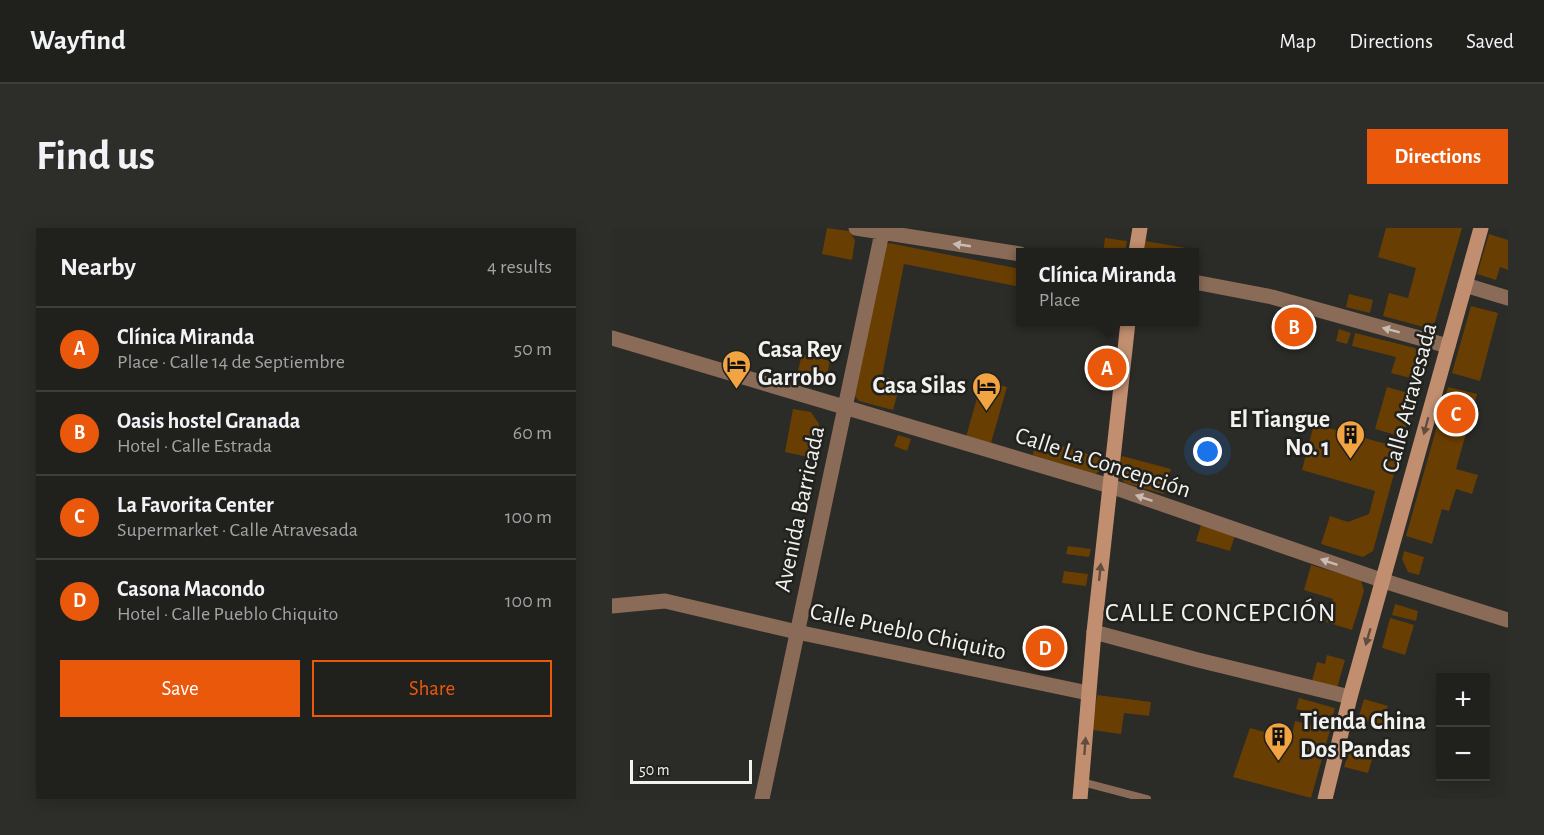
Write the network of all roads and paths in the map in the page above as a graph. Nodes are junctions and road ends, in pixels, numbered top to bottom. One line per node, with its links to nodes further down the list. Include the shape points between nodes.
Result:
1 (856, 228): 4 (street)
2 (1140, 228): 5 (street)
3 (1481, 228): 8 (street, Calle Atravesada)
4 (882, 231): 6 (street, one-way to 4); 13 (street, Avenida Barricada)
5 (1137, 248)
6 (1016, 253)
7 (1199, 283): 12 (street, one-way to 7, via 1272,297)
8 (1465, 285): 9 (street); 12 (street, Calle Atravesada)
9 (1508, 298)
10 (1127, 326): 14 (street)
11 (612, 338): 13 (street, Calle La Concepción)
12 (1448, 346): 15 (street, Calle Atravesada, one-way to 15)
13 (845, 406): 14 (street, Calle La Concepción); 18 (street, Avenida Barricada)
14 (1110, 486): 15 (street, Calle La Concepción, one-way to 14); 19 (street, one-way to 14)
15 (1384, 581): 17 (street, Calle La Concepción); 21 (street, Calle Atravesada, one-way to 21)
16 (612, 606): 18 (street, Calle Pueblo Chiquito, via 665,601)
17 (1508, 620)
18 (797, 632): 20 (street, Calle Pueblo Chiquito); 23 (street, Avenida Barricada)
19 (1094, 632): 20 (street); 21 (street)
20 (1088, 693): 22 (street, one-way to 20)
21 (1350, 697): 26 (street, Calle Atravesada)
22 (1082, 783): 24 (street); 25 (lane)
23 (762, 799)
24 (1080, 799)
25 (1147, 799)
26 (1326, 799)

